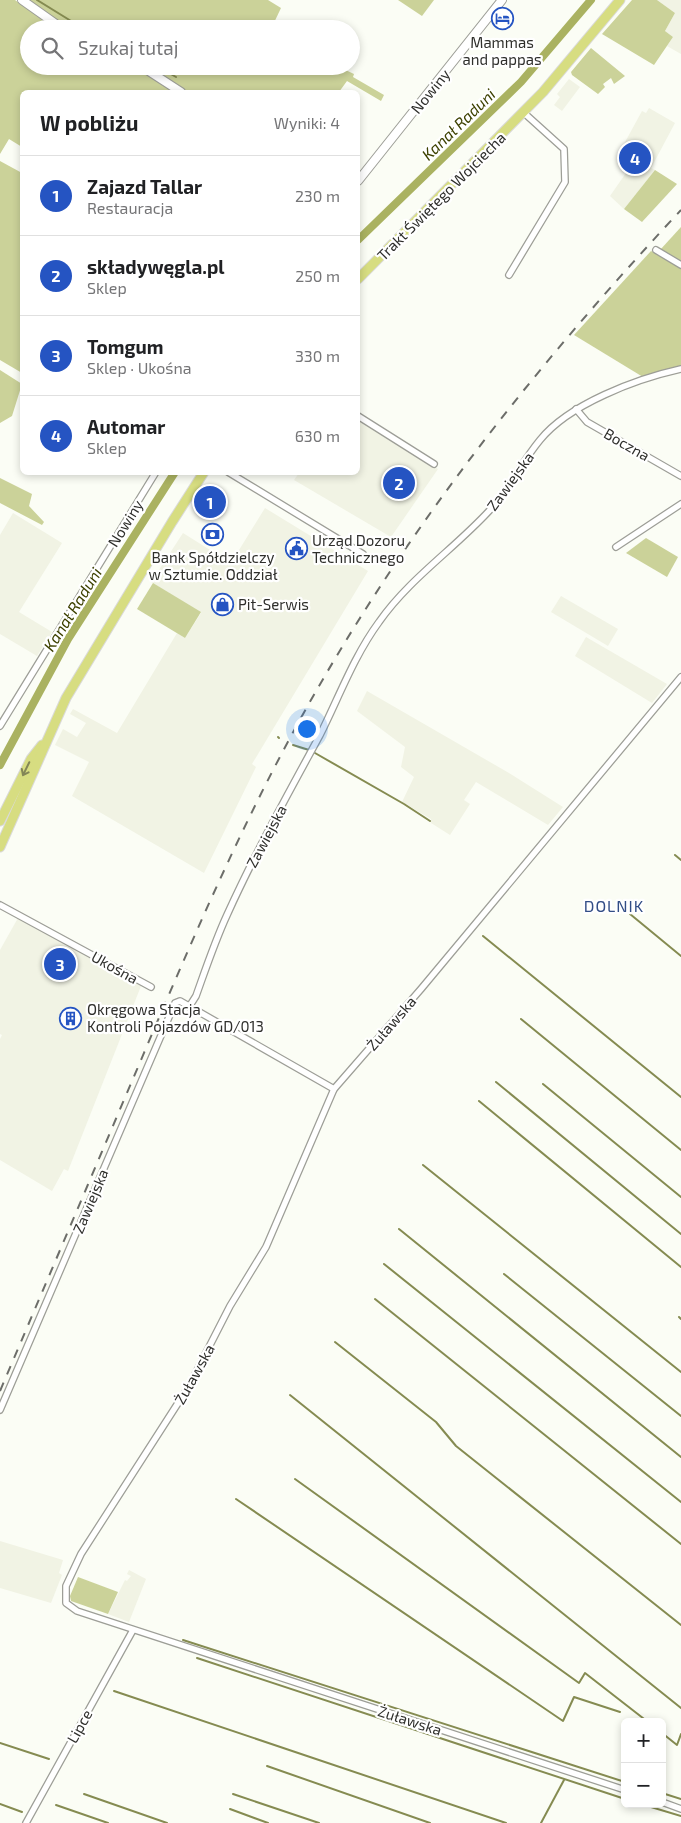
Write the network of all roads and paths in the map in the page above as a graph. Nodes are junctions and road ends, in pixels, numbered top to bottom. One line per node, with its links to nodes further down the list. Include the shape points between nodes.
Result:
1 (22, 0): 4 (street)
2 (502, 0): 8 (street, Nowiny)
3 (620, 0): 7 (main road, Trakt Świętego Wojciecha)
4 (50, 20)
5 (155, 75): 6 (street)
6 (178, 90)
7 (524, 112): 11 (street, via 564,148 565,182); 12 (main road, Trakt Świętego Wojciecha)
8 (360, 178)
9 (656, 250): 10 (street)
10 (681, 265)
11 (508, 275)
12 (360, 277)
13 (681, 369): 14 (street, Zawiejska, via 642,380)
14 (576, 409): 20 (street, Boczna, via 587,422); 31 (street, Zawiejska, via 563,416 548,431 500,498 394,603 366,640 238,891 196,996)
15 (360, 417): 16 (street)
16 (434, 464)
17 (154, 475): 25 (street, Nowiny)
18 (202, 475): 26 (main road, via 66,698)
19 (233, 475): 23 (street)
20 (681, 476)
21 (681, 504): 22 (street)
22 (616, 547)
23 (362, 554)
24 (681, 678): 32 (street, Żuławska)
25 (0, 726)
26 (45, 741): 27 (main road, one-way to 27, via 32,758); 28 (main road, via 39,763)
27 (0, 821)
28 (0, 847)
29 (0, 905): 30 (street, Ukośna)
30 (151, 987)
31 (189, 1006): 32 (street); 33 (street, Zawiejska, via 180,1001 174,1004)
32 (334, 1089): 34 (street, Żuławska, via 266,1247 230,1306 189,1386 82,1554 66,1586 64,1597 72,1609)
33 (0, 1410)
34 (133, 1630): 35 (street, Żuławska); 38 (street, Lipce)
35 (621, 1789)
36 (666, 1803): 37 (street)
37 (681, 1808)
38 (26, 1823)

